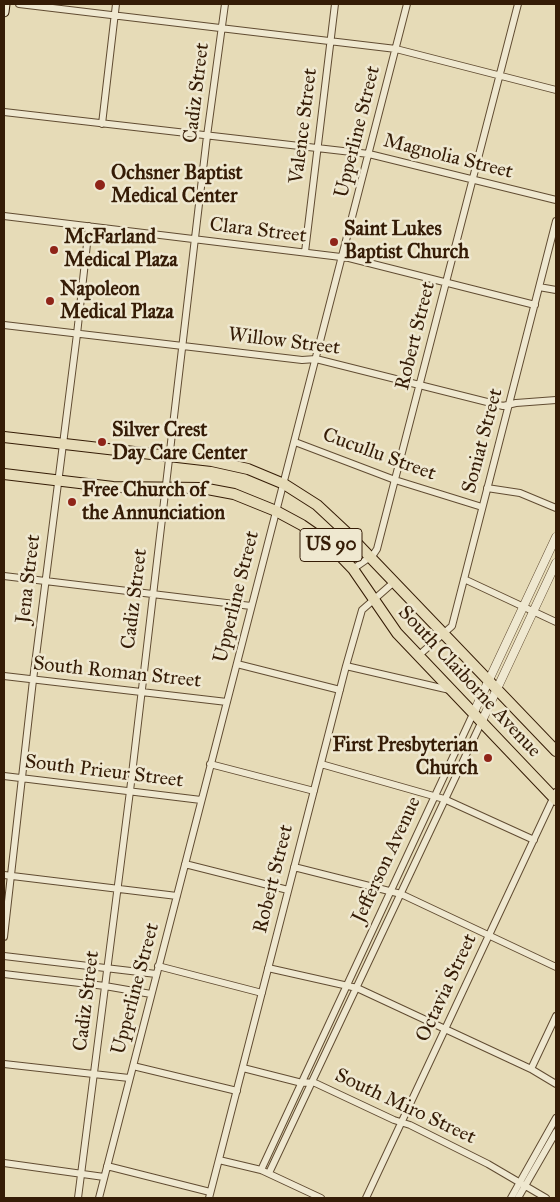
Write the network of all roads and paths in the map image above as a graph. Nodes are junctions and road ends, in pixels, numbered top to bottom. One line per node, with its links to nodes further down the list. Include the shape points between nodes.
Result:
1 (5, 4): 8 (main road)
2 (19, 4): 9 (street)
3 (116, 4): 9 (street)
4 (225, 4): 10 (street, Cadiz Street)
5 (335, 4): 11 (street, Valence Street)
6 (408, 4): 12 (street, Upperline Street)
7 (518, 4): 13 (street, Robert Street)
8 (4, 12)
9 (115, 16): 10 (street); 16 (street)
10 (222, 28): 11 (street); 17 (street, Cadiz Street)
11 (331, 42): 12 (street); 18 (street, Valence Street)
12 (396, 49): 13 (street); 19 (street, Upperline Street)
13 (499, 75): 14 (street); 20 (street, Robert Street)
14 (556, 90)
15 (4, 112): 16 (street, Magnolia Street)
16 (102, 124): 17 (street, Magnolia Street)
17 (207, 136): 18 (street, Magnolia Street); 25 (street, Cadiz Street)
18 (318, 148): 19 (street, Magnolia Street); 26 (street, Valence Street)
19 (370, 154): 20 (street, Magnolia Street); 27 (street, Upperline Street)
20 (472, 179): 21 (street, Magnolia Street); 28 (street, Robert Street)
21 (556, 200)
22 (4, 216): 24 (street, Clara Street)
23 (556, 220): 29 (street, Soniat Street)
24 (89, 226): 25 (street, Clara Street); 33 (street, Jena Street)
25 (195, 240): 26 (street, Clara Street); 34 (street, Cadiz Street)
26 (305, 252): 27 (street, Clara Street)
27 (342, 258): 28 (street, Clara Street); 35 (street, Upperline Street)
28 (446, 282): 31 (street, Clara Street); 36 (street, Robert Street)
29 (540, 287): 30 (street); 31 (street, Soniat Street)
30 (556, 290)
31 (535, 305): 38 (street, Soniat Street)
32 (4, 325): 33 (street, Willow Street)
33 (77, 334): 34 (street, Willow Street); 41 (street, Jena Street)
34 (183, 346): 35 (street, Willow Street); 42 (street, Cadiz Street)
35 (316, 359): 36 (street, Willow Street); 40 (street, Upperline Street)
36 (420, 385): 38 (street, Willow Street); 45 (street, Robert Street)
37 (556, 400): 38 (street, Willow Street)
38 (509, 405): 48 (street, Soniat Street)
39 (4, 437): 41 (main road, South Claiborne Avenue / US 90)
40 (295, 442): 45 (street, Cucullu Street); 46 (street, Upperline Street)
41 (63, 444): 42 (main road, South Claiborne Avenue / US 90); 44 (street, Jena Street)
42 (169, 456): 46 (main road, South Claiborne Avenue / US 90, via 228,464); 47 (street, Cadiz Street)
43 (4, 474): 44 (main road, South Claiborne Avenue / US 90)
44 (58, 480): 47 (main road, South Claiborne Avenue / US 90, via 113,487); 58 (street, Jena Street)
45 (395, 480): 49 (street, Cucullu Street); 53 (street, Robert Street, via 377,549)
46 (284, 484): 51 (street, Upperline Street); 53 (main road, South Claiborne Avenue / US 90, via 317,505)
47 (165, 488): 51 (main road, South Claiborne Avenue / US 90, via 202,488 234,494); 60 (street, Cadiz Street)
48 (487, 488): 49 (street, Soniat Street); 50 (street, via 520,493)
49 (482, 507): 57 (street, Soniat Street)
50 (556, 508)
51 (276, 511): 55 (main road, South Claiborne Avenue / US 90, via 328,543); 62 (street, Upperline Street)
52 (556, 537): 63 (street, Jefferson Avenue)
53 (370, 557): 55 (street); 59 (main road, South Claiborne Avenue / US 90)
54 (556, 563): 64 (street, Jefferson Avenue)
55 (353, 569): 61 (main road, South Claiborne Avenue / US 90)
56 (4, 576): 58 (street)
57 (464, 579): 63 (street); 66 (street, Soniat Street, via 452,626)
58 (45, 581): 60 (street); 71 (street, Jena Street)
59 (394, 582): 61 (street, Robert Street); 66 (main road, South Claiborne Avenue / US 90)
60 (152, 594): 62 (street); 76 (street, Cadiz Street)
61 (374, 600): 67 (main road, South Claiborne Avenue / US 90); 69 (street, Robert Street, via 362,610)
62 (251, 606): 68 (street, Upperline Street)
63 (523, 606): 64 (street); 72 (street, Jefferson Avenue)
64 (534, 612): 65 (street); 75 (street, Jefferson Avenue)
65 (556, 622)
66 (443, 633): 67 (street, Soniat Street); 72 (main road, South Claiborne Avenue / US 90)
67 (418, 656): 74 (main road, South Claiborne Avenue / US 90)
68 (237, 664): 73 (street); 77 (street, Upperline Street)
69 (346, 666): 73 (street, Robert Street); 74 (street)
70 (4, 676): 71 (street, South Roman Street)
71 (33, 680): 76 (street, South Roman Street); 84 (street, Jena Street)
72 (488, 681): 75 (main road, South Claiborne Avenue / US 90); 78 (street, Jefferson Avenue)
73 (340, 690): 82 (street, Robert Street)
74 (450, 690): 78 (main road, South Claiborne Avenue / US 90)
75 (497, 690): 79 (street, Jefferson Avenue); 80 (main road, South Claiborne Avenue / US 90)
76 (141, 692): 77 (street, South Roman Street); 85 (street, Cadiz Street)
77 (226, 702): 81 (street, Upperline Street)
78 (473, 714): 79 (main road, South Claiborne Avenue / US 90); 87 (street, Jefferson Avenue)
79 (481, 723): 88 (main road, South Claiborne Avenue / US 90); 89 (street, Jefferson Avenue)
80 (556, 751)
81 (210, 764): 86 (street, South Prieur Street); 90 (street, Upperline Street)
82 (321, 764): 86 (street, Robert Street); 87 (street)
83 (4, 776): 84 (street, South Prieur Street)
84 (22, 778): 85 (street, South Prieur Street); 95 (street, Jena Street)
85 (130, 791): 90 (street, South Prieur Street); 96 (street, Cadiz Street)
86 (314, 791): 93 (street, Robert Street)
87 (435, 796): 89 (street); 98 (street, Jefferson Avenue)
88 (555, 797): 91 (street, Octavia Street)
89 (444, 799): 91 (street); 99 (street, Jefferson Avenue)
90 (201, 800): 92 (street, Upperline Street)
91 (534, 840): 101 (street, Octavia Street)
92 (185, 864): 97 (street); 100 (street, Upperline Street)
93 (294, 867): 97 (street, Robert Street); 98 (street)
94 (4, 875): 95 (street)
95 (11, 876): 96 (street); 102 (street, Jena Street)
96 (117, 888): 100 (street); 105 (street, Cadiz Street)
97 (288, 890): 107 (street, Robert Street)
98 (390, 893): 99 (street); 111 (street, Jefferson Avenue)
99 (401, 894): 101 (street); 112 (street, Jefferson Avenue)
100 (177, 896): 104 (street, Upperline Street)
101 (490, 936): 106 (street); 116 (street, Octavia Street)
102 (4, 937)
103 (4, 956): 105 (street)
104 (158, 966): 109 (street, Upperline Street); 113 (street)
105 (108, 967): 109 (street); 110 (street, Cadiz Street)
106 (556, 967)
107 (268, 968): 111 (street); 113 (street, Robert Street)
108 (4, 974): 110 (street)
109 (156, 974): 114 (street, Upperline Street)
110 (105, 986): 114 (street); 121 (street, Cadiz Street)
111 (346, 987): 112 (street); 124 (street, Jefferson Avenue)
112 (356, 988): 116 (street); 123 (street, Jefferson Avenue)
113 (262, 993): 119 (street, Robert Street)
114 (151, 994): 118 (street, Upperline Street)
115 (556, 1016): 120 (street)
116 (445, 1029): 120 (street); 128 (street, Octavia Street)
117 (4, 1064): 121 (street)
118 (132, 1066): 122 (street, Upperline Street); 126 (street)
119 (243, 1068): 124 (street, South Miro Street); 126 (street, Robert Street)
120 (531, 1069): 125 (street)
121 (94, 1074): 122 (street); 134 (street, Cadiz Street)
122 (129, 1078): 132 (street, Upperline Street)
123 (313, 1082): 124 (street, South Miro Street); 128 (street, South Miro Street); 135 (street, Jefferson Avenue)
124 (302, 1083): 133 (street, Jefferson Avenue)
125 (556, 1084)
126 (237, 1091): 130 (street, Robert Street)
127 (556, 1118): 137 (street)
128 (402, 1123): 137 (street, South Miro Street, via 488,1164); 142 (street, Octavia Street)
129 (556, 1132): 137 (street)
130 (219, 1160): 133 (street); 138 (street, Robert Street)
131 (4, 1163): 134 (street)
132 (107, 1166): 136 (street, Upperline Street); 138 (street)
133 (261, 1170): 135 (street)
134 (81, 1173): 136 (street); 139 (street, Cadiz Street)
135 (269, 1173): 141 (street)
136 (104, 1177): 140 (street, Upperline Street)
137 (522, 1185): 143 (street); 144 (street); 145 (street, South Miro Street)
138 (209, 1195)
139 (78, 1198)
140 (99, 1198)
141 (321, 1198)
142 (366, 1198)
143 (511, 1198)
144 (518, 1198)
145 (546, 1198)

